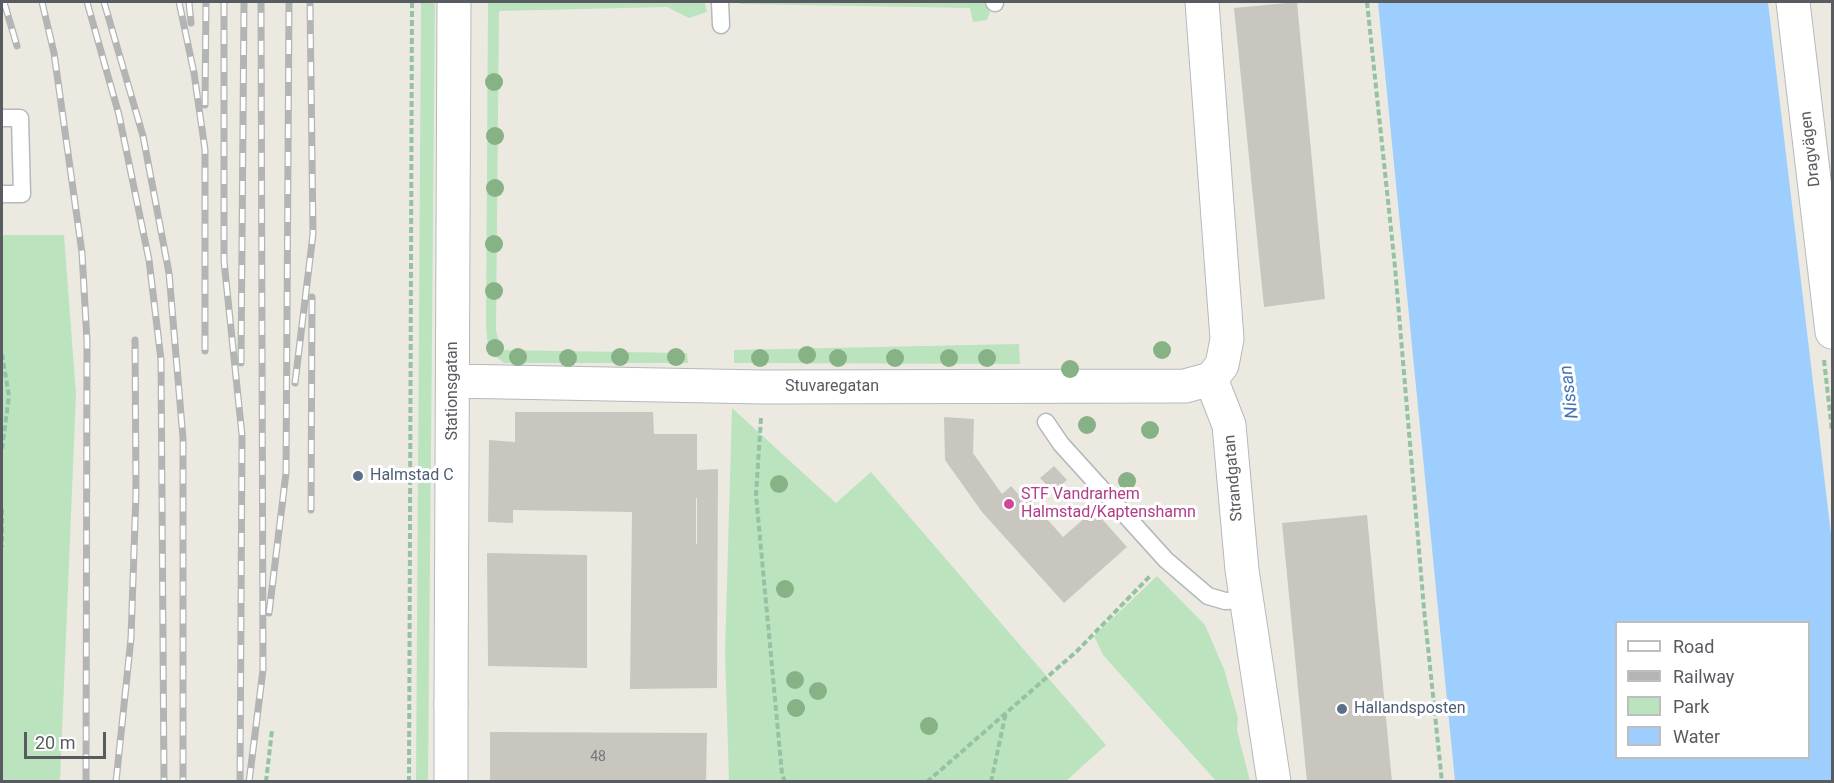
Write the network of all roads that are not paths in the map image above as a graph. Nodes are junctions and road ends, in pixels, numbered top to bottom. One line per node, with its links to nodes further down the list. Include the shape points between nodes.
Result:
1 (454, 2): 10 (street, Stationsgatan)
2 (720, 2): 5 (lane)
3 (1202, 2): 9 (street, via 1227,339 1222,365)
4 (1793, 2): 8 (street, Dragvägen)
5 (721, 25)
6 (2, 118): 7 (lane, via 20,118 22,194)
7 (2, 194)
8 (1833, 332)
9 (1211, 379): 10 (street, Stuvaregatan, via 1185,386 1114,378 763,387); 12 (street, Strandgatan, via 1229,425)
10 (453, 381): 13 (street, Stationsgatan)
11 (1046, 422): 12 (lane, via 1061,444 1166,560 1208,596 1225,601)
12 (1246, 600): 14 (street, Strandgatan)
13 (451, 782)
14 (1274, 782)

